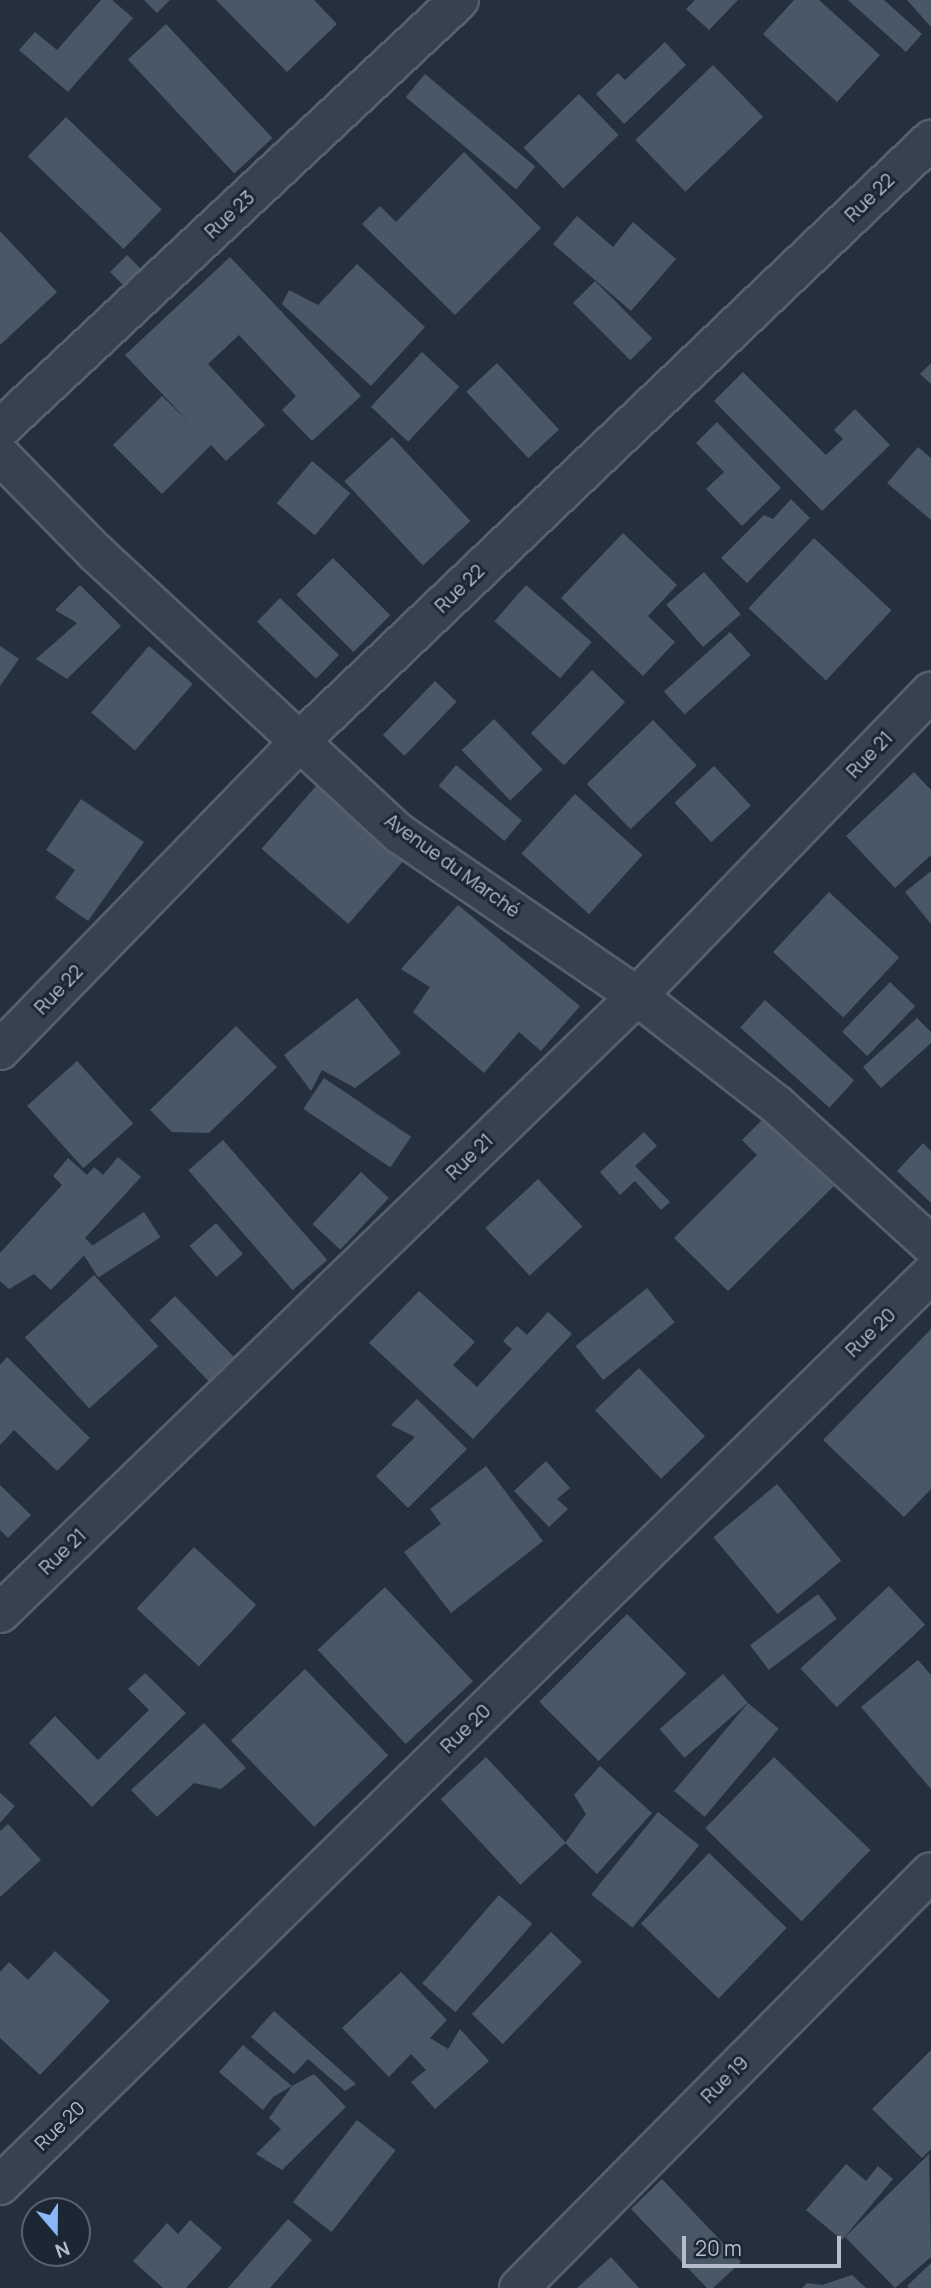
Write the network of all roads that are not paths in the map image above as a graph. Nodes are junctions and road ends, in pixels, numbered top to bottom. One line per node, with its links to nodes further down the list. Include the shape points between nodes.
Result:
1 (459, 0): 3 (street, Rue 23)
2 (931, 140): 6 (street, Rue 22)
3 (0, 429)
4 (0, 455): 6 (street, Avenue du Marché, via 95,552)
5 (931, 692): 7 (street, Rue 21)
6 (302, 739): 7 (street, Avenue du Marché, via 400,834); 8 (street, Rue 22)
7 (637, 996): 9 (street, Avenue du Marché, via 777,1105); 11 (street, Rue 21)
8 (0, 1050)
9 (931, 1245)
10 (931, 1274): 13 (street, Rue 20)
11 (0, 1613)
12 (931, 1872): 14 (street, Rue 19)
13 (0, 2185)
14 (519, 2288)

